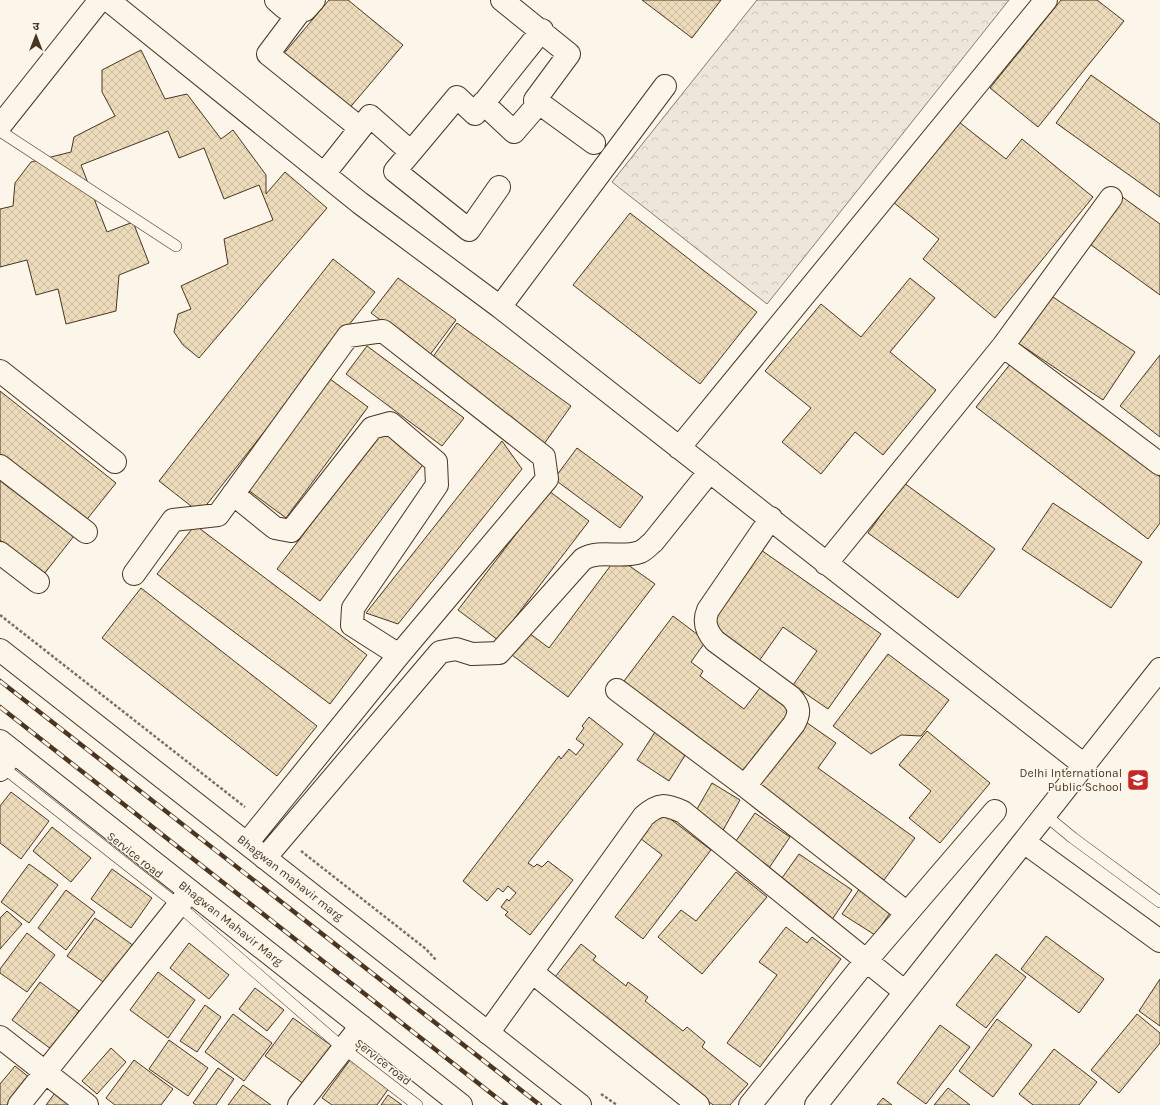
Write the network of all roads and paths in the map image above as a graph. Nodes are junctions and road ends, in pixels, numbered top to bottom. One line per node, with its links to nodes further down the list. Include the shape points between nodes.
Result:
1 (100, 0): 11 (street)
2 (108, 0): 16 (street)
3 (276, 0): 6 (street, via 285,8)
4 (502, 0): 7 (street)
5 (1046, 0): 23 (street)
6 (308, 5): 12 (street, via 268,54)
7 (542, 30): 9 (street); 10 (street, via 569,54 535,100)
8 (665, 86): 20 (street)
9 (483, 103): 10 (street, via 514,132); 15 (street, via 474,114 457,97)
10 (539, 103): 14 (street)
11 (4, 112)
12 (360, 128): 15 (street, via 370,116); 16 (street)
13 (0, 131): 19 (lane)
14 (594, 143)
15 (411, 152): 17 (street, via 395,171 469,230)
16 (324, 174): 20 (street)
17 (499, 188)
18 (1111, 198): 21 (street)
19 (176, 246)
20 (500, 307): 23 (street)
21 (1003, 346): 25 (street); 32 (street)
22 (0, 371): 24 (street)
23 (680, 448): 27 (street)
24 (115, 462)
25 (1160, 464)
26 (0, 466): 30 (street)
27 (710, 471): 29 (street); 46 (street, via 653,542 641,551 591,555 582,559 499,653 472,654 456,649 440,652)
28 (233, 494): 33 (street, via 218,514 173,520); 37 (street, via 275,528 291,531 372,428 390,423 436,462 438,485 353,608 352,625); 37 (street, via 348,336 383,331 544,457 547,479)
29 (771, 518): 32 (street); 42 (street, via 705,617 709,634 715,641 791,697 799,709 794,724)
30 (86, 532)
31 (0, 553): 34 (street)
32 (826, 564): 41 (street)
33 (134, 574)
34 (38, 582)
35 (0, 616): 45 (path)
36 (0, 650): 48 (street, Bhagwan mahavir marg)
37 (399, 655): 45 (street)
38 (1157, 681): 41 (street)
39 (617, 690): 42 (street)
40 (3, 759): 50 (street, Bhagwan Mahavir Marg)
41 (1084, 765): 44 (street)
42 (745, 786): 52 (street)
43 (994, 811): 52 (street)
44 (1045, 814): 47 (street); 51 (lane, via 1073,838)
45 (264, 822): 48 (street)
46 (283, 837): 49 (street); 55 (path, via 426,949)
47 (1024, 842): 53 (street); 57 (street)
48 (247, 843): 49 (street, Bhagwan mahavir marg)
49 (265, 858): 59 (street, Bhagwan mahavir marg)
50 (184, 898): 58 (street, Bhagwan Mahavir Marg); 61 (lane, Service road); 62 (street)
51 (1160, 902)
52 (907, 913): 54 (street)
53 (1160, 941)
54 (866, 961): 56 (street, via 683,812 668,805 654,807 644,816); 57 (street); 72 (street)
55 (439, 964)
56 (532, 972): 59 (street); 71 (street)
57 (905, 992): 73 (street)
58 (361, 1026): 61 (street); 68 (street, Bhagwan Mahavir Marg)
59 (488, 1033): 69 (street, Bhagwan mahavir marg)
60 (0, 1037): 62 (street)
61 (343, 1048): 66 (street); 67 (lane, Service road)
62 (45, 1072): 64 (street); 65 (street)
63 (599, 1092): 70 (path)
64 (19, 1105)
65 (87, 1105)
66 (299, 1105)
67 (417, 1105)
68 (461, 1105)
69 (580, 1105)
70 (617, 1105)
71 (698, 1105)
72 (750, 1105)
73 (816, 1105)

